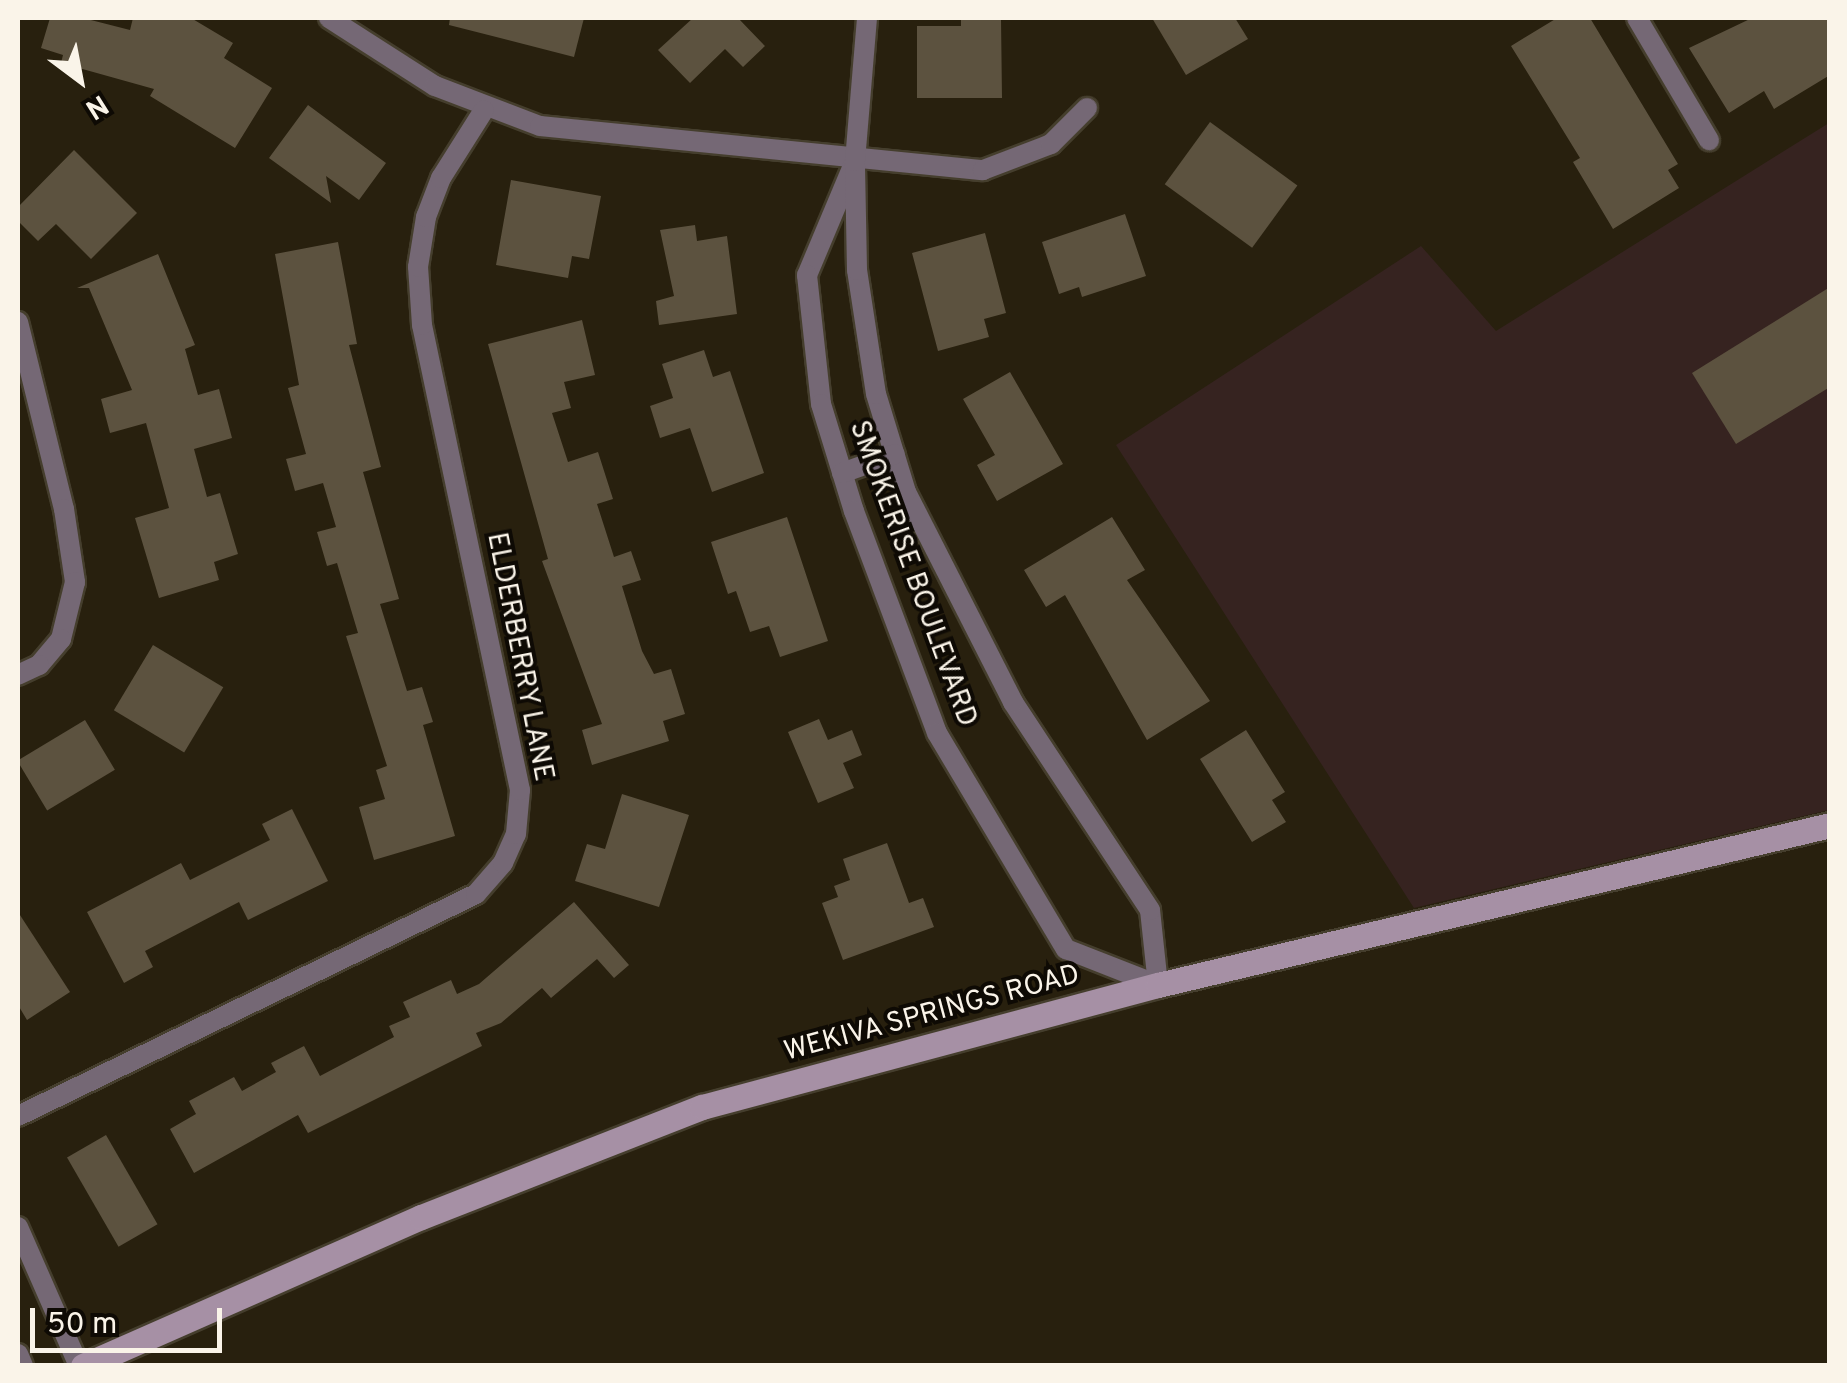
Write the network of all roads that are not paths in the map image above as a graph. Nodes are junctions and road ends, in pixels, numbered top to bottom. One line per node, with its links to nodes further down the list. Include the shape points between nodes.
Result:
1 (329, 18): 5 (street)
2 (867, 18): 7 (street, SMOKERISE BOULEVARD)
3 (1637, 18): 6 (street)
4 (1087, 108): 7 (street, via 1051,144 998,166)
5 (484, 110): 7 (street, via 540,126); 14 (street, ELDERBERRY LANE, via 441,178 418,267 422,325 520,790 516,834 503,863 459,903)
6 (1709, 140)
7 (855, 161): 9 (street, SMOKERISE BOULEVARD, via 857,270 876,394); 10 (street, SMOKERISE BOULEVARD, via 807,275 821,404)
8 (18, 322): 11 (street, via 75,582 61,639 39,665)
9 (895, 454): 10 (street); 13 (street, SMOKERISE BOULEVARD, via 906,492 1013,702 1150,910)
10 (842, 473): 13 (street, SMOKERISE BOULEVARD, via 937,733 1066,949)
11 (18, 675)
12 (1830, 825): 13 (main road, WEKIVA SPRINGS ROAD)
13 (1158, 985): 18 (main road, WEKIVA SPRINGS ROAD, via 702,1107 421,1217)
14 (18, 1116)
15 (18, 1228): 18 (street)
16 (18, 1354): 17 (street)
17 (23, 1366)
18 (81, 1366)

